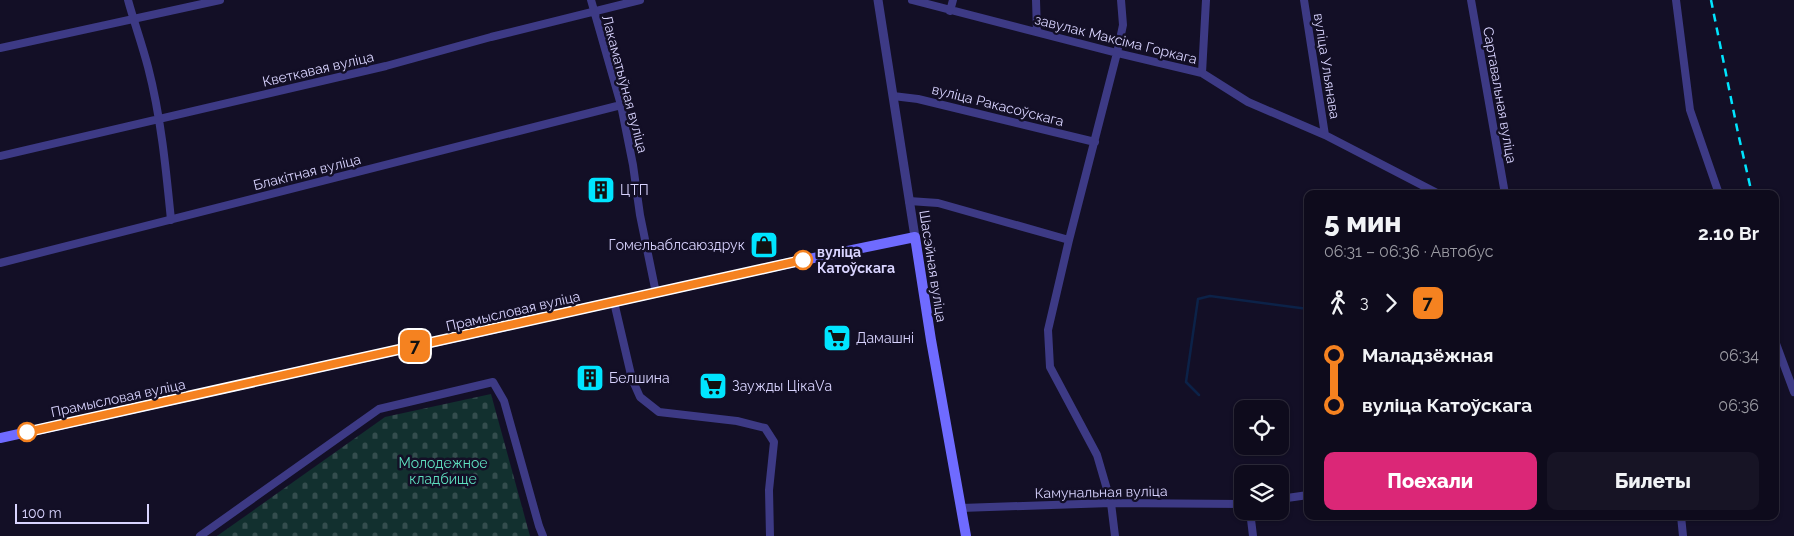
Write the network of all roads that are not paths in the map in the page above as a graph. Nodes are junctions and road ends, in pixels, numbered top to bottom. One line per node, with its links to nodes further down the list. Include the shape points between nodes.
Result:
1 (128, 0): 16 (street)
2 (220, 0): 16 (street)
3 (591, 0): 15 (street, Лакаматыўная вуліца)
4 (640, 0): 15 (street, Кветкавая вуліца)
5 (878, 0): 21 (street, Шасэйная вуліца)
6 (912, 0): 14 (street, завулак Максіма Горкага)
7 (953, 0): 14 (street)
8 (1036, 0): 17 (street)
9 (1121, 0): 19 (street, via 1123,25)
10 (1206, 0): 20 (street)
11 (1304, 0): 24 (street, вуліца Ульянава)
12 (1471, 0): 28 (street, Сартавальная вуліца)
13 (1676, 0): 29 (street, via 1690,110)
14 (950, 11): 17 (street, завулак Максіма Горкага)
15 (594, 12): 22 (street, Лакаматыўная вуліца); 23 (street, Кветкавая вуліца, via 386,66)
16 (133, 18): 18 (street); 23 (street, via 148,67)
17 (1037, 32): 19 (street, завулак Максіма Горкага)
18 (0, 48)
19 (1117, 53): 20 (street, завулак Максіма Горкага); 25 (street)
20 (1202, 73): 24 (street, завулак Максіма Горкага, via 1248,102)
21 (893, 96): 25 (street, вуліца Ракасоўскага, via 918,99); 30 (street, Шасэйная вуліца)
22 (621, 105): 31 (street, Блакітная вуліца); 35 (street, Лакаматыўная вуліца)
23 (158, 118): 26 (street, Кветкавая вуліца); 31 (street)
24 (1325, 135): 27 (street, завулак Максіма Горкага)
25 (1096, 142): 33 (street)
26 (0, 156)
27 (1431, 190)
28 (1504, 190)
29 (1717, 190)
30 (909, 200): 32 (street, Шасэйная вуліца); 33 (street, via 938,204)
31 (171, 220): 34 (street, Блакітная вуліца)
32 (915, 237): 35 (main road, Прамысловая вуліца); 44 (main road, Шасэйная вуліца)
33 (1069, 240): 42 (street, via 1048,330 1050,367 1098,455)
34 (0, 263)
35 (656, 293): 36 (main road, Прамысловая вуліца)
36 (614, 302): 39 (main road, Прамысловая вуліца); 49 (street, via 632,379 640,397 659,412 737,421 765,428 774,442 769,490)
37 (1779, 352): 38 (street)
38 (1794, 392)
39 (0, 438)
40 (1304, 496): 41 (street)
41 (1289, 498)
42 (1111, 502): 43 (street, Камунальная вуліца); 44 (street, Камунальная вуліца); 51 (street)
43 (1234, 504)
44 (961, 508): 50 (main road, Шасэйная вуліца)
45 (1251, 520): 52 (street)
46 (1682, 520): 53 (street)
47 (200, 536): 48 (street, via 379,409 493,382 504,401)
48 (543, 536)
49 (770, 536)
50 (966, 536)
51 (1115, 536)
52 (1252, 536)
53 (1684, 536)

